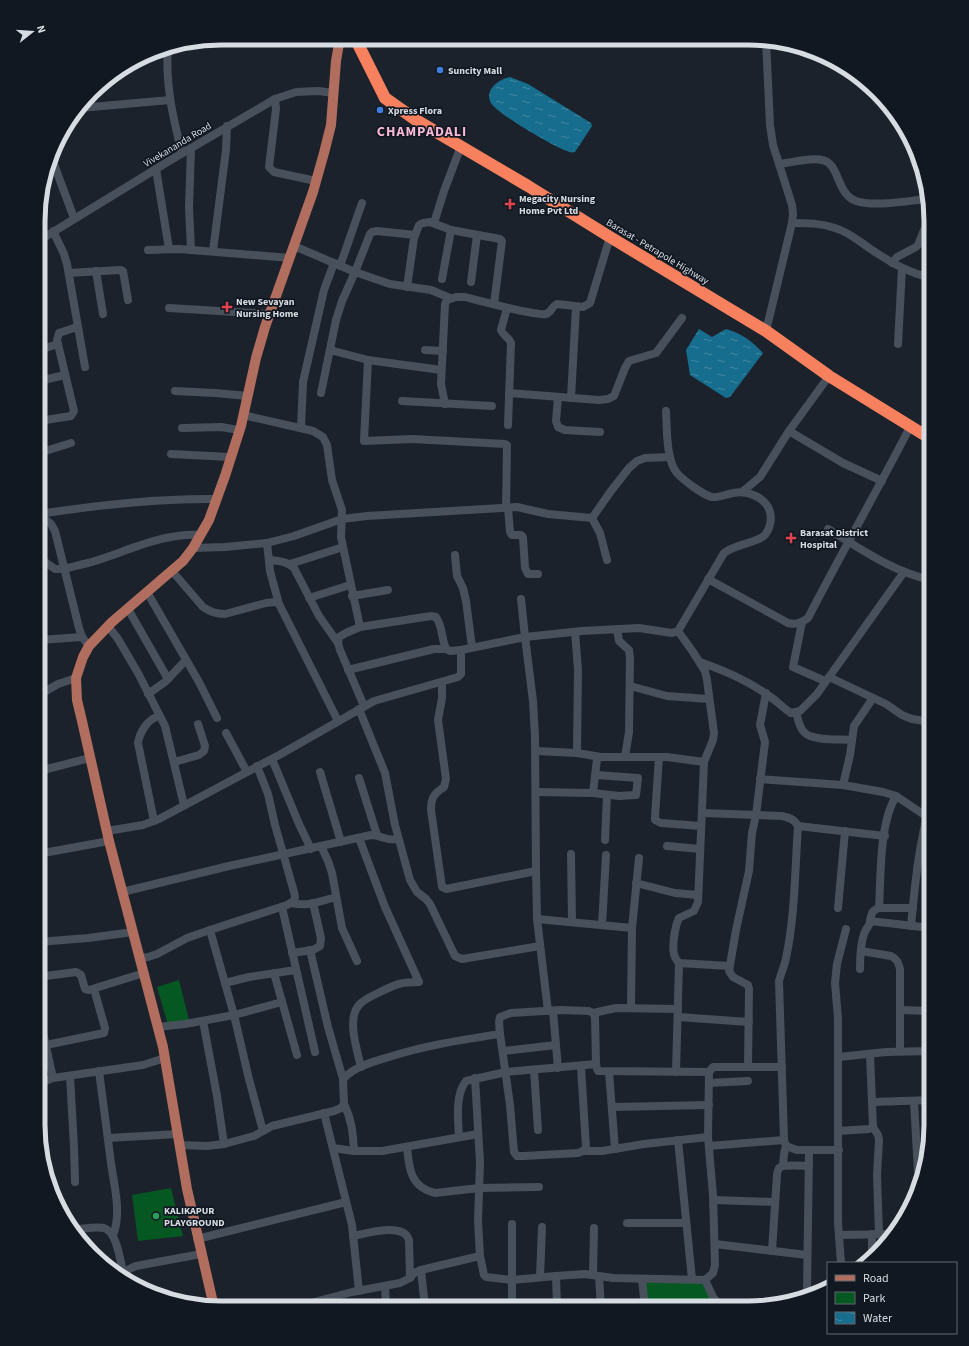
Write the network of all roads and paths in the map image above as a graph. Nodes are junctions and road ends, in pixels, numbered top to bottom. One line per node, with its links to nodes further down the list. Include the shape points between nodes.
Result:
1 (339, 45): 5 (main road)
2 (360, 45): 10 (highway, Barasat - Petrapole Highway, via 386,98 416,120)
3 (766, 46): 14 (street, via 770,125)
4 (168, 53): 7 (street)
5 (334, 93): 6 (street, Vivekananda Road, via 296,92); 16 (main road, via 331,125)
6 (275, 99): 9 (street, Vivekananda Road); 16 (street, via 269,167 274,172)
7 (170, 100): 8 (street); 12 (street)
8 (87, 107)
9 (227, 126): 11 (street, Vivekananda Road); 33 (street)
10 (461, 146): 20 (street); 28 (highway, Barasat - Petrapole Highway)
11 (191, 148): 12 (street, Vivekananda Road); 32 (street)
12 (182, 153): 15 (street, Vivekananda Road)
13 (54, 164): 19 (street)
14 (779, 164): 17 (street, via 826,161 832,166 843,191 856,200 870,203); 21 (street, via 792,205)
15 (156, 169): 19 (street, Vivekananda Road); 30 (street)
16 (316, 181): 29 (main road)
17 (922, 199)
18 (362, 203): 36 (street)
19 (74, 218): 24 (street, Vivekananda Road)
20 (434, 223): 22 (street); 25 (street, via 422,223)
21 (792, 223): 35 (street, via 815,223 839,229); 55 (street)
22 (451, 230): 26 (street); 42 (street)
23 (924, 230): 35 (street, via 918,245)
24 (53, 231): 27 (street, Vivekananda Road); 40 (street, via 64,254)
25 (415, 235): 39 (street, via 372,232); 44 (street)
26 (477, 235): 43 (street); 47 (street, via 502,241)
27 (45, 237)
28 (610, 237): 48 (street, via 590,303); 55 (highway, Barasat - Petrapole Highway)
29 (294, 246): 34 (main road); 36 (street)
30 (169, 249): 31 (street); 32 (street)
31 (148, 250)
32 (191, 250): 33 (street)
33 (213, 251): 34 (street)
34 (290, 258): 52 (main road)
35 (892, 262): 37 (street)
36 (337, 265): 39 (street); 83 (street, via 324,290 305,376)
37 (902, 268): 41 (street); 57 (street)
38 (96, 271): 40 (street); 46 (street, via 123,271); 51 (street)
39 (355, 272): 44 (street); 59 (street, via 336,320)
40 (68, 273): 54 (street)
41 (924, 276)
42 (442, 279)
43 (471, 282)
44 (407, 287): 45 (street, via 431,290)
45 (450, 298): 47 (street, via 465,297); 61 (street, via 445,304)
46 (128, 300)
47 (494, 304): 50 (street)
48 (576, 307): 50 (street, via 557,304 550,312 541,314); 73 (street)
49 (169, 308): 52 (street)
50 (507, 308): 70 (street, via 501,330 511,344)
51 (103, 314)
52 (269, 314): 71 (main road)
53 (682, 318): 73 (street, via 656,353 629,361 614,396 599,400)
54 (77, 327): 56 (street, via 59,333); 63 (street)
55 (766, 331): 66 (highway, Barasat - Petrapole Highway)
56 (58, 344): 58 (street); 65 (street)
57 (898, 344)
58 (45, 348)
59 (330, 350): 62 (street); 69 (street)
60 (425, 350): 61 (street)
61 (443, 351): 64 (street)
62 (368, 360): 64 (street); 96 (street, via 364,441 412,439 505,444)
63 (85, 367)
64 (441, 370): 75 (street)
65 (65, 375): 67 (street); 79 (street, via 74,411 71,416)
66 (829, 376): 81 (highway, Barasat - Petrapole Highway); 85 (street)
67 (45, 380)
68 (176, 391): 71 (street)
69 (321, 393)
70 (509, 393): 72 (street); 80 (street)
71 (248, 396): 78 (main road)
72 (558, 397): 73 (street); 86 (street, via 558,427 565,430)
73 (571, 398)
74 (402, 401): 75 (street)
75 (445, 404): 76 (street)
76 (492, 406)
77 (666, 411): 92 (street)
78 (243, 415): 83 (street); 84 (main road)
79 (45, 419)
80 (508, 425)
81 (910, 427): 87 (highway, Barasat - Petrapole Highway); 93 (street)
82 (182, 428): 84 (street, via 221,427)
83 (301, 428): 100 (street, via 323,437 327,445 332,480 342,510)
84 (239, 430): 91 (main road)
85 (789, 431): 93 (street, via 844,463); 94 (street, via 760,477)
86 (600, 432)
87 (924, 435)
88 (71, 443): 89 (street)
89 (45, 450)
90 (171, 454): 91 (street)
91 (230, 457): 95 (main road)
92 (670, 457): 94 (street, via 676,473 708,496 714,498); 98 (street, via 644,458 637,461)
93 (882, 481): 103 (street)
94 (742, 492): 117 (street, via 754,495 769,508 771,522 764,536 730,548 724,553)
95 (217, 499): 97 (street, via 132,502); 102 (main road)
96 (507, 508): 98 (street); 100 (street); 115 (street, via 510,532 512,535 523,537 526,572)
97 (45, 513)
98 (592, 518): 109 (street, via 600,533)
99 (45, 519): 112 (street, via 55,531)
100 (342, 519): 104 (street); 105 (street)
101 (828, 529): 103 (street)
102 (201, 535): 106 (main road); 112 (street, via 184,534 171,537)
103 (848, 541): 114 (street); 126 (street, via 808,618)
104 (268, 543): 106 (street); 108 (street)
105 (343, 547): 111 (street); 118 (street)
106 (193, 548): 113 (main road)
107 (455, 555): 137 (street, via 466,601)
108 (269, 560): 111 (street); 124 (street)
109 (608, 560)
110 (45, 562): 112 (street, via 54,569)
111 (290, 564): 122 (street, via 297,572)
112 (65, 569): 132 (street)
113 (172, 571): 120 (main road); 124 (street, via 203,607 214,612 225,614 266,603)
114 (904, 572): 116 (street); 143 (street)
115 (538, 574)
116 (924, 578)
117 (708, 579): 126 (street, via 788,623); 131 (street)
118 (350, 585): 121 (street); 122 (street)
119 (388, 590): 121 (street)
120 (147, 592): 125 (main road); 140 (street)
121 (352, 596): 128 (street)
122 (309, 598): 135 (street)
123 (521, 599): 133 (street)
124 (279, 604): 158 (street)
125 (128, 609): 127 (main road); 145 (street)
126 (802, 622): 143 (street, via 793,667 826,681)
127 (108, 626): 136 (main road); 150 (street, via 129,657)
128 (360, 627): 135 (street, via 339,637); 138 (street, via 436,617 441,626)
129 (617, 629): 130 (street); 131 (street, via 639,628); 147 (street, via 619,642 629,650)
130 (575, 632): 133 (street); 163 (street, via 578,669)
131 (678, 632): 141 (street)
132 (82, 637): 134 (street); 136 (street)
133 (524, 637): 137 (street); 162 (street, via 533,701)
134 (45, 640)
135 (338, 643): 142 (street)
136 (89, 646): 144 (main road)
137 (472, 648): 139 (street)
138 (446, 649): 139 (street); 142 (street, via 434,649)
139 (461, 650): 146 (street, via 460,674)
140 (186, 660): 145 (street); 156 (street)
141 (700, 662): 149 (street, via 722,670); 152 (street, via 707,680)
142 (348, 670): 153 (street)
143 (829, 677): 151 (street); 155 (street, via 806,706)
144 (76, 678): 148 (street); 167 (main road, via 77,700)
145 (168, 679): 150 (street)
146 (442, 682): 153 (street, via 384,697); 208 (street, via 438,720 446,779 444,787 432,798 431,810 442,887 446,889)
147 (630, 686): 152 (street, via 667,696); 165 (street, via 629,732)
148 (45, 692)
149 (766, 693): 155 (street, via 786,710); 177 (street, via 760,719 765,742)
150 (148, 694): 154 (street)
151 (873, 698): 157 (street, via 902,715); 161 (street, via 854,726)
152 (710, 699): 170 (street, via 714,733)
153 (362, 708): 158 (street); 196 (street, via 385,777)
154 (157, 711): 169 (street, via 167,732); 187 (street, via 154,718 148,722 138,743)
155 (796, 712): 161 (street, via 805,734 817,738)
156 (217, 718)
157 (924, 720)
158 (338, 721): 168 (street)
159 (198, 724): 169 (street, via 205,746 204,751 199,755)
160 (226, 732): 173 (street)
161 (852, 740): 178 (street)
162 (536, 751): 163 (street); 179 (street)
163 (577, 753): 164 (street)
164 (601, 757): 165 (street); 175 (street, via 597,759)
165 (625, 757): 166 (street)
166 (659, 757): 170 (street); 189 (street, via 656,820 661,823)
167 (90, 758): 172 (street); 193 (main road)
168 (272, 758): 171 (street); 201 (street)
169 (174, 762): 183 (street)
170 (704, 762): 184 (street)
171 (257, 766): 173 (street); 204 (street, via 268,794)
172 (45, 769)
173 (247, 772): 183 (street)
174 (320, 772): 198 (street)
175 (596, 775): 180 (street); 181 (street, via 638,778 636,796)
176 (359, 778): 192 (street)
177 (760, 780): 178 (street); 186 (street)
178 (843, 785): 182 (street)
179 (536, 792): 180 (street); 208 (street)
180 (593, 793): 181 (street)
181 (607, 795): 197 (street)
182 (896, 796): 185 (street); 194 (street, via 892,802)
183 (184, 805): 187 (street)
184 (702, 813): 186 (street); 189 (street)
185 (924, 815)
186 (756, 816): 190 (street, via 789,818); 237 (street, via 749,871)
187 (154, 821): 193 (street)
188 (924, 823): 218 (street)
189 (701, 826): 202 (street)
190 (798, 826): 191 (street); 273 (street, via 786,959 779,981)
191 (845, 831): 194 (street); 216 (street)
192 (377, 835): 195 (street); 196 (street, via 389,840)
193 (108, 836): 203 (street); 210 (main road)
194 (885, 836): 217 (street)
195 (359, 838): 198 (street); 271 (street, via 385,907 419,982 396,984 359,1005 353,1026)
196 (398, 839): 230 (street, via 410,880 417,892 430,904 455,956 462,959)
197 (605, 840)
198 (341, 842): 199 (street)
199 (321, 846): 201 (street); 212 (street, via 332,873)
200 (667, 846): 202 (street)
201 (311, 849): 204 (street)
202 (700, 849): 211 (street)
203 (45, 852)
204 (283, 854): 210 (street); 213 (street, via 295,897)
205 (571, 854): 220 (street)
206 (606, 855): 221 (street)
207 (639, 858): 209 (street)
208 (536, 871): 219 (street)
209 (636, 883): 211 (street, via 675,893); 225 (street)
210 (122, 892): 228 (main road)
211 (698, 895): 236 (street, via 697,908 683,915 677,923 674,950)
212 (336, 897): 214 (street); 235 (street, via 342,928)
213 (291, 903): 214 (street); 215 (street)
214 (313, 903): 231 (street, via 321,942 320,946)
215 (282, 907): 227 (street); 233 (street)
216 (838, 908)
217 (879, 908): 218 (street); 223 (street, via 871,912)
218 (913, 908): 222 (street)
219 (537, 919): 220 (street); 230 (street)
220 (572, 922): 221 (street)
221 (602, 925): 225 (street)
222 (911, 926): 223 (street); 224 (street)
223 (867, 927): 232 (street)
224 (924, 927)
225 (632, 928): 246 (street)
226 (846, 929): 267 (street, via 837,964 836,982)
227 (210, 930): 234 (street, via 187,938 152,956); 243 (street)
228 (133, 932): 229 (street); 234 (main road)
229 (45, 941)
230 (540, 946): 249 (street)
231 (310, 950): 233 (street); 284 (street)
232 (861, 951): 238 (street); 248 (street, via 895,958 900,969)
233 (292, 953): 239 (street)
234 (140, 958): 240 (main road)
235 (357, 961)
236 (679, 963): 237 (street); 247 (street)
237 (729, 966): 255 (street, via 730,975 748,985)
238 (860, 969)
239 (296, 970): 241 (street); 264 (street)
240 (144, 973): 244 (street); 256 (main road)
241 (274, 973): 243 (street); 245 (street)
242 (45, 976): 244 (street, via 76,972 81,975 85,989)
243 (225, 983): 252 (street)
244 (94, 988): 259 (street, via 105,1028 104,1033)
245 (282, 1002): 252 (street); 266 (street)
246 (631, 1008): 247 (street); 251 (street)
247 (678, 1008): 253 (street)
248 (900, 1010): 250 (street); 262 (street)
249 (551, 1011): 251 (street); 257 (street, via 504,1015 500,1017); 260 (street)
250 (924, 1011)
251 (593, 1013): 269 (street)
252 (234, 1015): 254 (street); 298 (street)
253 (678, 1017): 255 (street); 279 (street)
254 (203, 1021): 256 (street); 306 (street)
255 (749, 1022): 272 (street)
256 (158, 1027): 268 (main road)
257 (500, 1034): 261 (street); 271 (street, via 426,1046)
258 (45, 1041): 259 (street)
259 (46, 1045): 282 (street)
260 (556, 1045): 261 (street); 274 (street)
261 (503, 1051): 277 (street)
262 (900, 1051): 263 (street); 265 (street)
263 (924, 1051)
264 (315, 1052)
265 (870, 1054): 267 (street); 290 (street)
266 (296, 1055)
267 (839, 1057): 297 (street)
268 (165, 1058): 276 (street, via 143,1065); 299 (main road)
269 (596, 1064): 270 (street); 278 (street, via 598,1071)
270 (581, 1066): 274 (street); 315 (street, via 587,1143)
271 (361, 1067): 284 (street)
272 (748, 1067): 273 (street); 280 (street, via 718,1066)
273 (782, 1067): 305 (street)
274 (558, 1068): 275 (street)
275 (534, 1070): 277 (street); 296 (street)
276 (99, 1071): 281 (street); 303 (street)
277 (506, 1072): 283 (street); 315 (street, via 514,1152 518,1156 524,1156)
278 (609, 1072): 279 (street); 293 (street)
279 (676, 1072): 280 (street)
280 (709, 1072): 287 (street)
281 (70, 1076): 282 (street); 319 (street)
282 (53, 1078): 285 (street)
283 (475, 1078): 300 (street); 301 (street, via 462,1085 457,1114)
284 (343, 1079): 291 (street)
285 (45, 1081)
286 (748, 1082): 287 (street)
287 (709, 1083): 292 (street)
288 (924, 1100): 289 (street)
289 (914, 1101): 290 (street); 318 (street)
290 (873, 1102): 295 (street)
291 (344, 1104): 294 (street, via 341,1108); 314 (street, via 351,1119)
292 (709, 1105): 293 (street); 302 (street)
293 (612, 1107): 311 (street)
294 (324, 1113): 298 (street, via 272,1126); 310 (street)
295 (873, 1127): 297 (street, via 865,1130); 331 (street, via 879,1140)
296 (538, 1130)
297 (838, 1130): 313 (street)
298 (263, 1131): 306 (street)
299 (178, 1134): 303 (street); 307 (main road)
300 (478, 1134): 301 (street); 321 (street)
301 (459, 1137): 309 (street)
302 (708, 1137): 304 (street); 308 (street)
303 (108, 1138): 333 (street, via 117,1219)
304 (678, 1140): 311 (street); 326 (street)
305 (785, 1143): 308 (street); 312 (street, via 797,1150); 316 (street)
306 (224, 1144): 307 (street)
307 (179, 1145): 336 (main road)
308 (709, 1146): 322 (street)
309 (407, 1147): 314 (street, via 369,1152); 321 (street, via 410,1172 423,1189 435,1192)
310 (333, 1148): 314 (street); 323 (street)
311 (615, 1149): 315 (street)
312 (809, 1150): 313 (street); 317 (street)
313 (838, 1150): 334 (street)
314 (354, 1151)
315 (583, 1151)
316 (783, 1166): 317 (street); 324 (street, via 778,1169 776,1175)
317 (809, 1166): 341 (street)
318 (918, 1171)
319 (74, 1182)
320 (539, 1187): 321 (street)
321 (479, 1188): 342 (street)
322 (714, 1200): 324 (street); 337 (street)
323 (346, 1202): 335 (street); 336 (street)
324 (775, 1202): 339 (street)
325 (627, 1223): 326 (street)
326 (685, 1223): 352 (street)
327 (512, 1224): 353 (street)
328 (542, 1227): 349 (street)
329 (594, 1228): 348 (street)
330 (79, 1229): 333 (street, via 104,1228)
331 (875, 1234): 332 (street); 334 (street); 338 (street)
332 (886, 1234)
333 (113, 1235): 344 (street)
334 (840, 1235): 343 (street)
335 (353, 1236): 350 (street, via 388,1230 403,1231 409,1240); 356 (street)
336 (197, 1239): 340 (main road)
337 (715, 1244): 339 (street); 354 (street, via 713,1273)
338 (873, 1250)
339 (772, 1251): 341 (street)
340 (201, 1254): 346 (street, via 136,1266); 358 (main road)
341 (807, 1255): 357 (street)
342 (480, 1256): 345 (street); 353 (street, via 486,1277)
343 (841, 1262)
344 (121, 1270)
345 (421, 1270): 350 (street); 361 (street)
346 (125, 1272)
347 (556, 1276): 348 (street); 349 (street); 363 (street)
348 (596, 1276): 351 (street); 364 (street)
349 (540, 1277): 353 (street)
350 (410, 1278): 355 (street)
351 (642, 1279): 352 (street); 365 (street)
352 (692, 1279): 354 (street)
353 (512, 1280): 362 (street)
354 (705, 1280): 366 (street)
355 (386, 1286): 356 (street); 360 (street)
356 (359, 1291): 359 (street)
357 (807, 1291)
358 (213, 1301)
359 (328, 1301)
360 (386, 1301)
361 (424, 1301)
362 (512, 1301)
363 (558, 1301)
364 (599, 1301)
365 (644, 1301)
366 (716, 1301)

